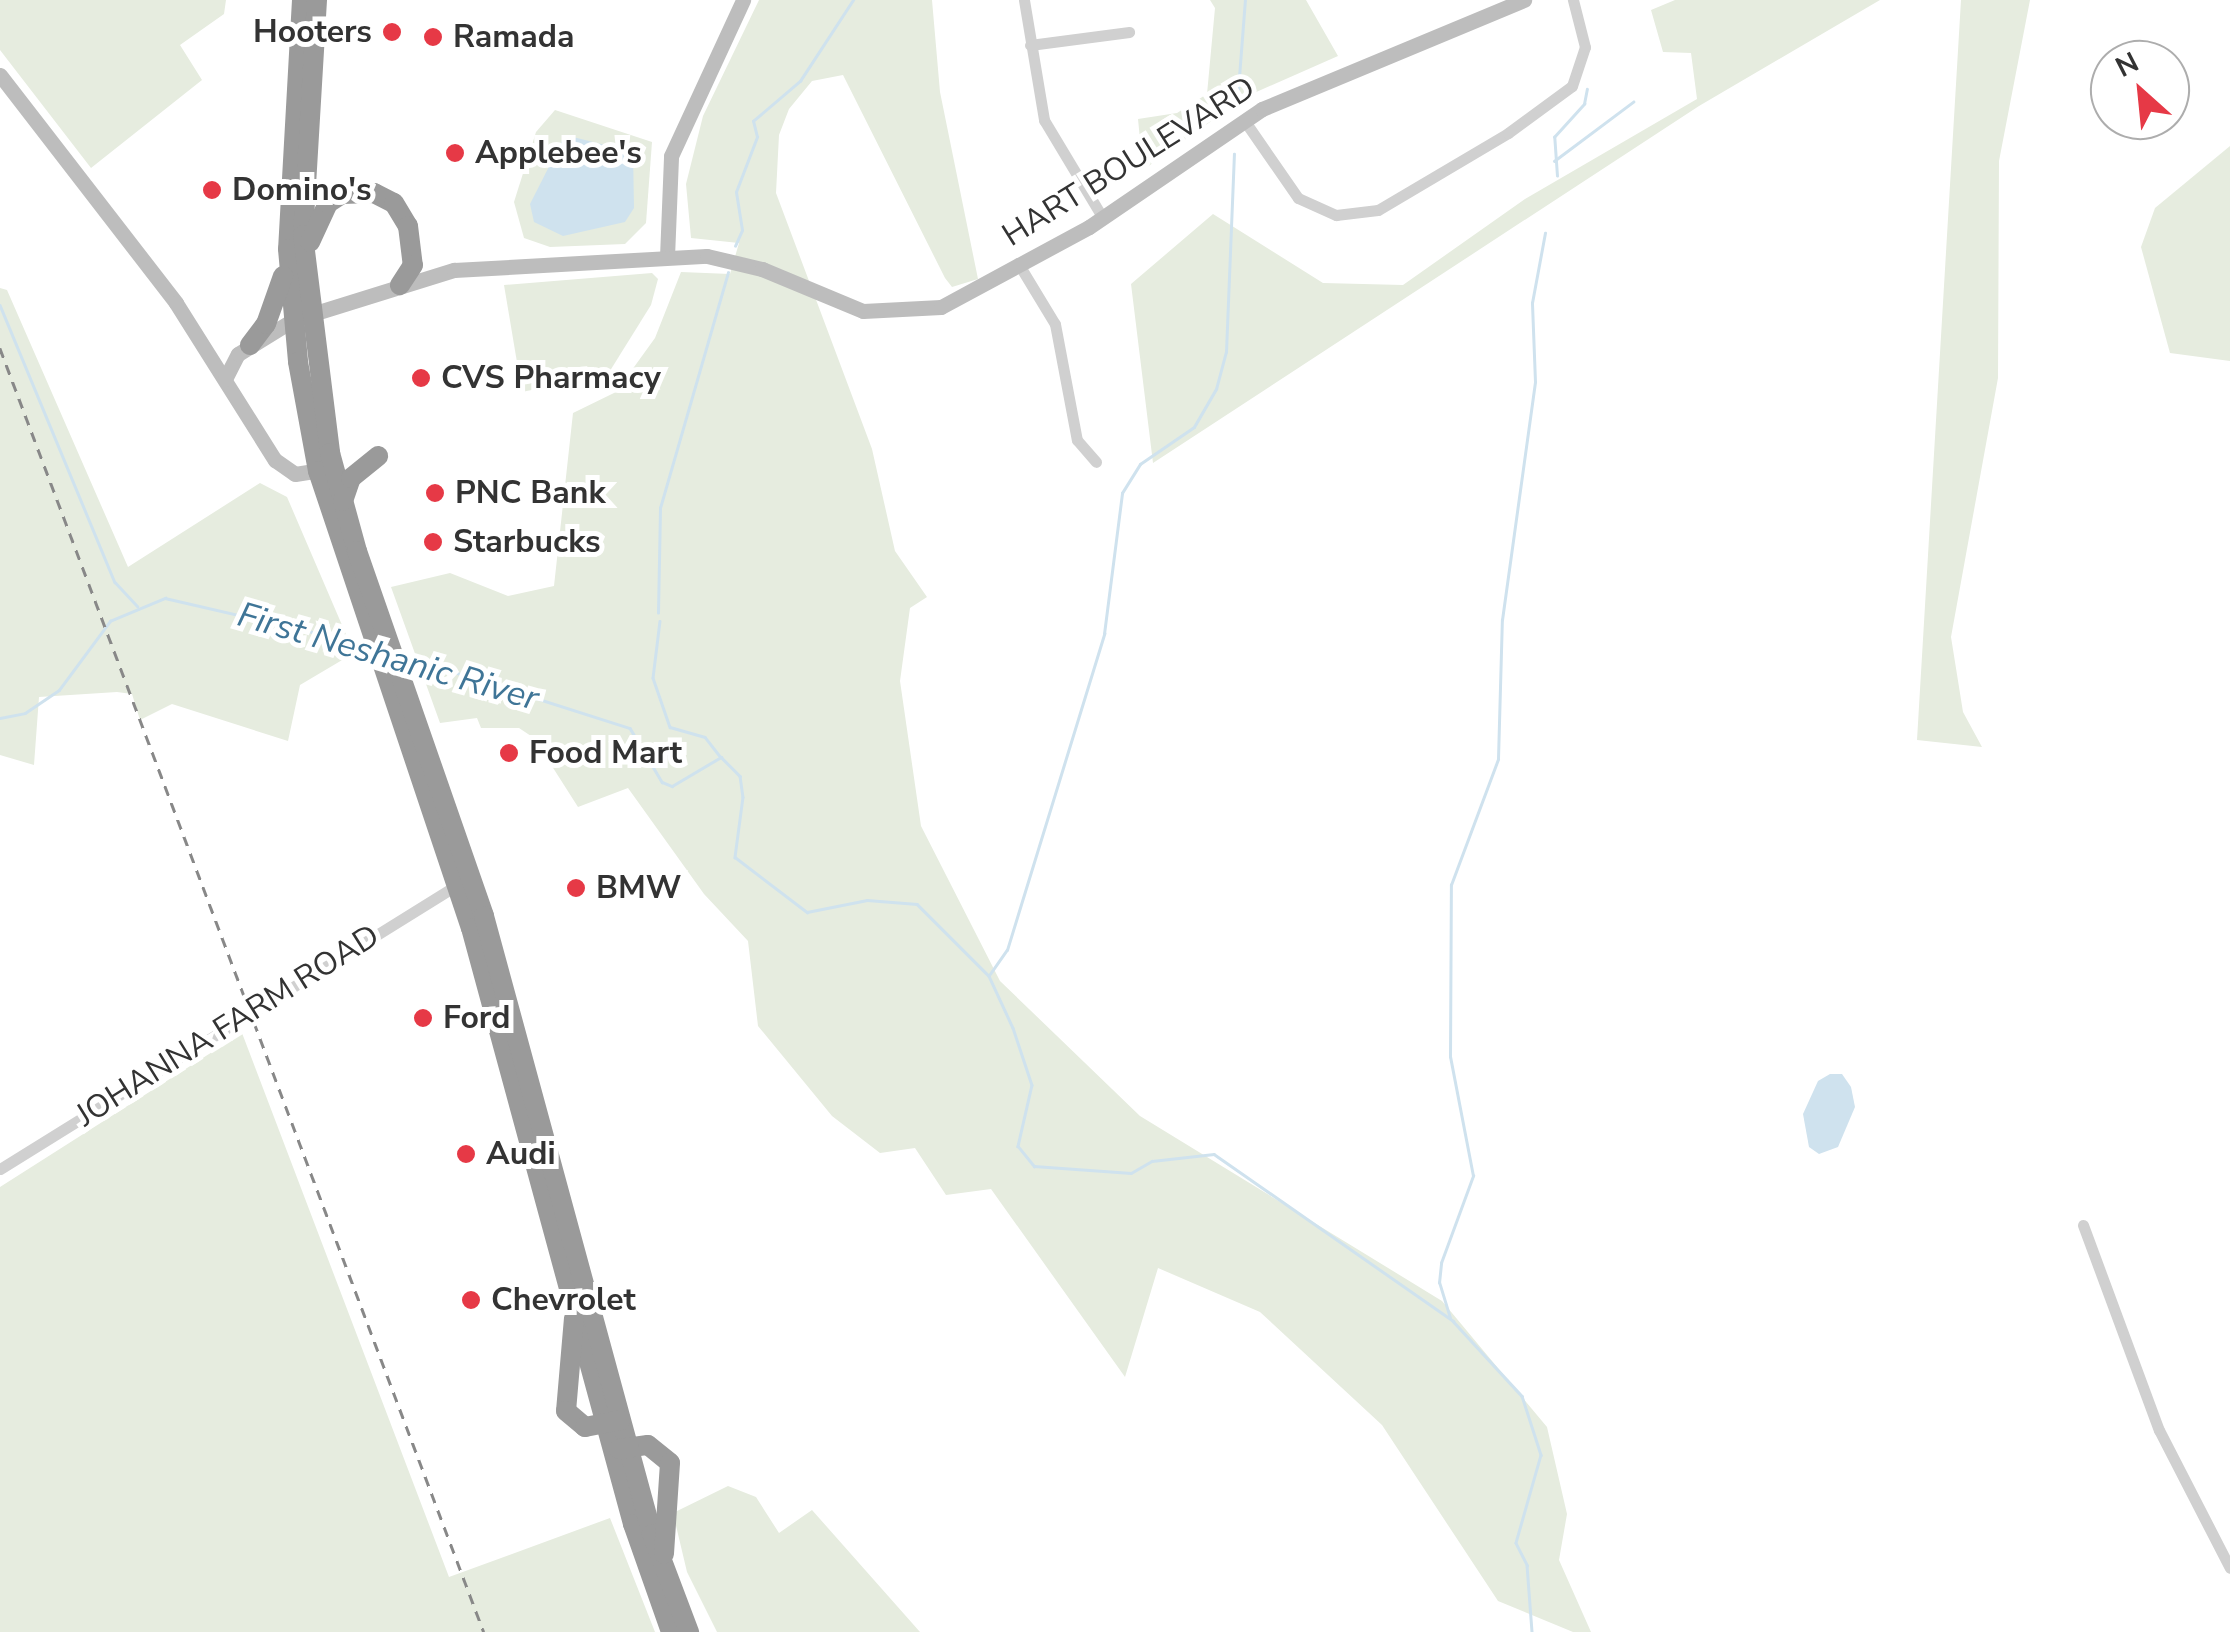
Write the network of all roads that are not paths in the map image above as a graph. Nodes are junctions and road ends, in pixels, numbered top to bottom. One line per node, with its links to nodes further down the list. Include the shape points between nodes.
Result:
1 (302, 0): 14 (highway)
2 (317, 0): 14 (highway)
3 (742, 0): 15 (street, via 671,156)
4 (1024, 0): 9 (street)
5 (1524, 0): 7 (street, HART BOULEVARD)
6 (1573, 0): 12 (street, via 1585,47 1572,86 1550,106 1378,210 1336,215 1298,198)
7 (1494, 6): 12 (street, HART BOULEVARD)
8 (1129, 32): 9 (street)
9 (1030, 45): 13 (street, via 1044,120)
10 (0, 74): 11 (street)
11 (6, 95): 20 (street)
12 (1244, 120): 13 (street, HART BOULEVARD)
13 (1103, 218): 16 (street, HART BOULEVARD)
14 (296, 256): 17 (highway, via 328,203 342,194 374,193 394,203 408,226 413,264); 18 (highway); 19 (highway)
15 (667, 256): 16 (street, HART BOULEVARD, via 743,262 844,306 893,314 941,307); 17 (street, HART BOULEVARD, via 454,270)
16 (1018, 263): 23 (street, via 1055,324 1077,440)
17 (400, 285): 18 (street, HART BOULEVARD)
18 (301, 316): 19 (street, HART BOULEVARD); 24 (highway)
19 (244, 350): 20 (street); 21 (street)
20 (209, 352): 21 (street)
21 (226, 379): 24 (street, via 280,466 295,474)
22 (378, 456): 25 (highway, via 351,478)
23 (1096, 462)
24 (325, 469): 25 (highway); 26 (highway)
25 (342, 503): 26 (highway)
26 (374, 626): 27 (highway)
27 (389, 669): 28 (highway); 32 (highway, via 487,926)
28 (458, 885): 29 (street, JOHANNA FARM ROAD); 31 (highway)
29 (0, 1169)
30 (2083, 1224): 34 (street, via 2159,1430)
31 (576, 1306): 32 (highway); 32 (highway, via 564,1407 579,1425)
32 (614, 1422): 33 (highway)
33 (621, 1448): 35 (highway); 35 (highway, via 659,1448 670,1464); 36 (highway)
34 (2230, 1568)
35 (663, 1570): 37 (highway)
36 (671, 1632)
37 (688, 1632)

